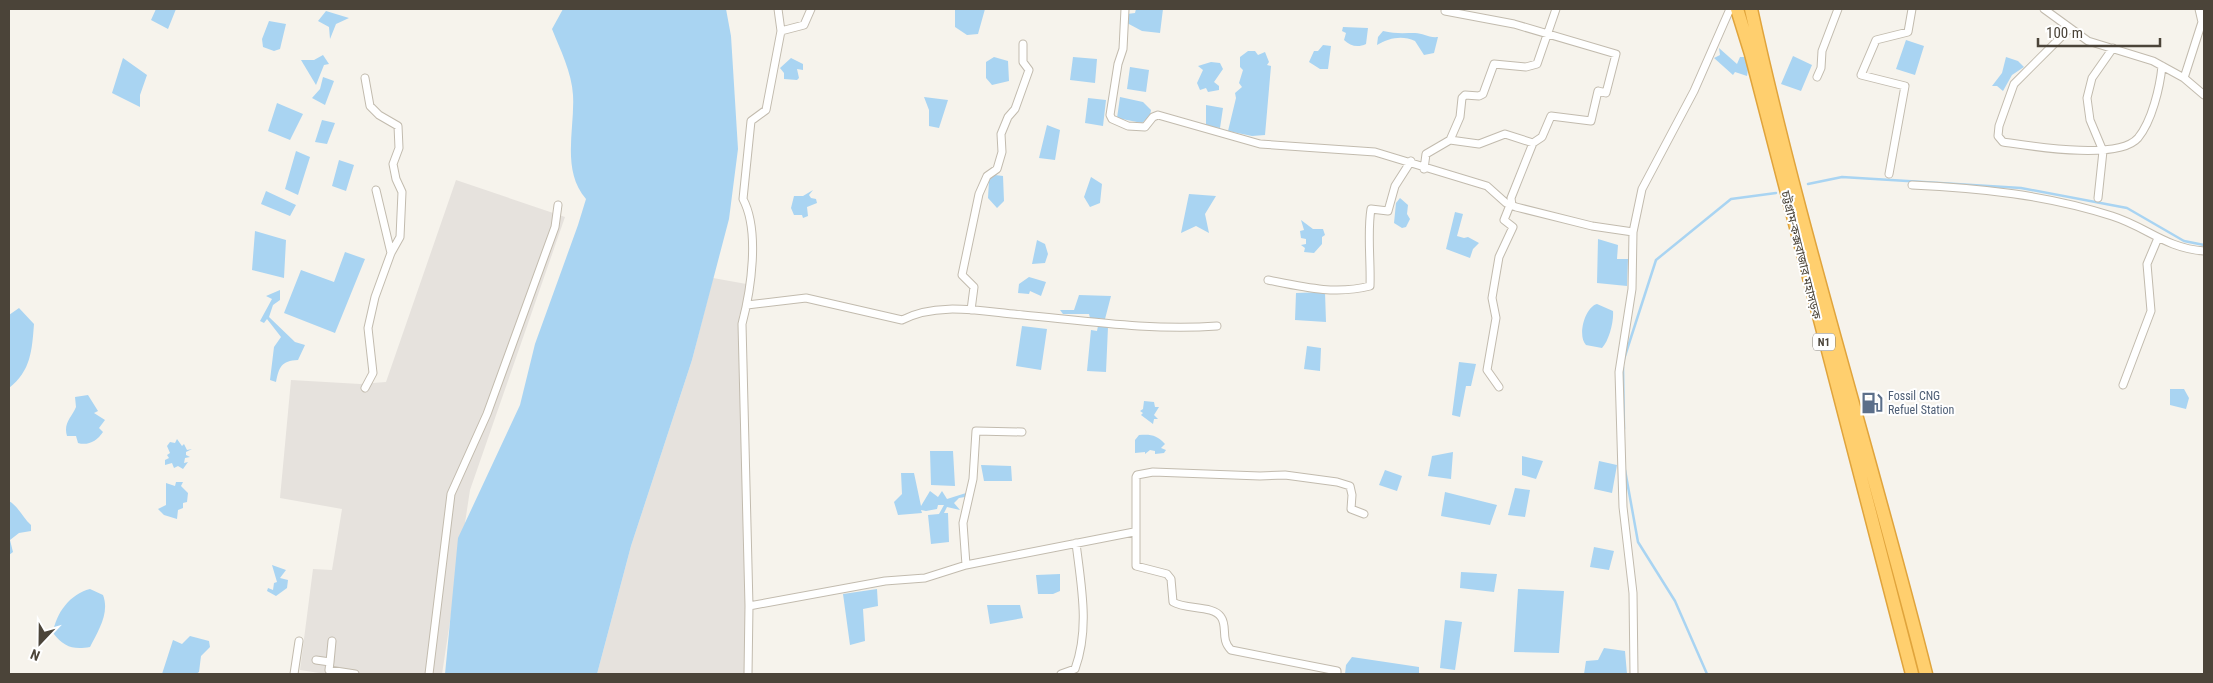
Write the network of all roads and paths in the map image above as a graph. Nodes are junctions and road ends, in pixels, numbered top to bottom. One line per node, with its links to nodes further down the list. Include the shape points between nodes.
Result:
1 (778, 9): 14 (street)
2 (811, 9): 14 (street, via 804,25)
3 (1125, 9): 26 (street, via 1126,29 1110,115 1112,119 1128,126 1145,127 1158,115 1260,144 1376,152)
4 (1556, 9): 15 (street)
5 (1730, 9): 34 (street, via 1694,91 1642,189)
6 (1737, 9): 62 (highway, চট্টগ্রাম-কক্সবাজার মহাসড়ক / N1)
7 (1751, 9): 63 (highway, চট্টগ্রাম-কক্সবাজার মহাসড়ক / N1, via 1836,349)
8 (1838, 9): 20 (street, via 1822,51)
9 (1912, 9): 28 (street, via 1908,32 1876,40 1861,75 1905,86)
10 (2044, 9): 13 (street)
11 (2199, 9): 21 (street, via 2202,22)
12 (1445, 11): 15 (street, via 1514,24)
13 (2070, 28): 17 (street, via 2088,41); 25 (street, via 2014,84 1998,136 2002,142)
14 (781, 31): 39 (street, via 766,110 751,121 743,199 749,209 752,248)
15 (1547, 35): 23 (street, via 1537,64 1526,67 1494,64 1483,94 1462,98 1460,117); 24 (street, via 1616,54 1606,93 1598,91 1591,121 1551,116 1542,137)
16 (1023, 44): 40 (street, via 1023,62 1029,70 1015,109 1001,134 1002,152 997,169 987,176 979,194 970,232 962,275 974,287)
17 (2113, 48): 18 (street, via 2153,60); 25 (street, via 2092,78 2087,98 2090,120)
18 (2162, 66): 21 (street); 25 (street, via 2159,89 2138,137 2130,144)
19 (365, 78): 37 (street, via 370,106 398,126 399,148 393,164 402,192 403,212 400,237)
20 (1817, 78)
21 (2184, 78): 22 (street)
22 (2204, 95)
23 (1450, 140): 24 (street, via 1479,144 1505,134); 27 (street, via 1426,154)
24 (1533, 143): 33 (street)
25 (2103, 151): 31 (street)
26 (1411, 161): 27 (street); 38 (street, via 1395,186 1388,210 1371,209 1368,228 1371,242 1370,286 1348,292)
27 (1424, 169): 33 (street, via 1487,186)
28 (1889, 174)
29 (1912, 185): 35 (street, via 1994,190 2053,200 2133,223)
30 (376, 190): 37 (street)
31 (2098, 198)
32 (558, 205): 57 (street, via 556,227 490,405 451,494)
33 (1511, 205): 34 (street, via 1557,219); 43 (street, via 1504,220 1512,227 1499,257 1492,298 1496,318 1487,370)
34 (1633, 232): 61 (street, via 1632,289 1619,372 1623,507 1633,593)
35 (2158, 238): 36 (street, via 2175,246); 42 (street, via 2147,264 2151,311)
36 (2204, 250)
37 (391, 253): 44 (street, via 368,328 373,373)
38 (1268, 280)
39 (747, 305): 40 (street, via 806,298 902,320 918,312); 50 (street, via 742,324)
40 (970, 310): 41 (street, via 1136,325)
41 (1217, 326)
42 (2123, 385)
43 (1499, 387)
44 (365, 388)
45 (1022, 432): 49 (street, via 976,431 973,479 963,523)
46 (1364, 514): 47 (street, via 1351,509 1350,486 1337,482 1285,475 1153,472 1136,477)
47 (1134, 532): 48 (street); 60 (street, via 1136,566 1167,574 1171,579 1173,602 1180,606 1215,611 1222,618 1225,644 1231,650 1337,671)
48 (1076, 542): 49 (street); 59 (street, via 1084,610 1081,652 1075,669)
49 (966, 566): 50 (street, via 925,578)
50 (749, 606): 58 (street)
51 (332, 641): 54 (street)
52 (299, 642): 55 (street)
53 (316, 660): 54 (street)
54 (330, 662): 56 (street, via 329,670)
55 (294, 674)
56 (355, 674)
57 (429, 674)
58 (748, 674)
59 (1061, 674)
60 (1337, 674)
61 (1634, 674)
62 (1912, 674)
63 (1926, 674)

